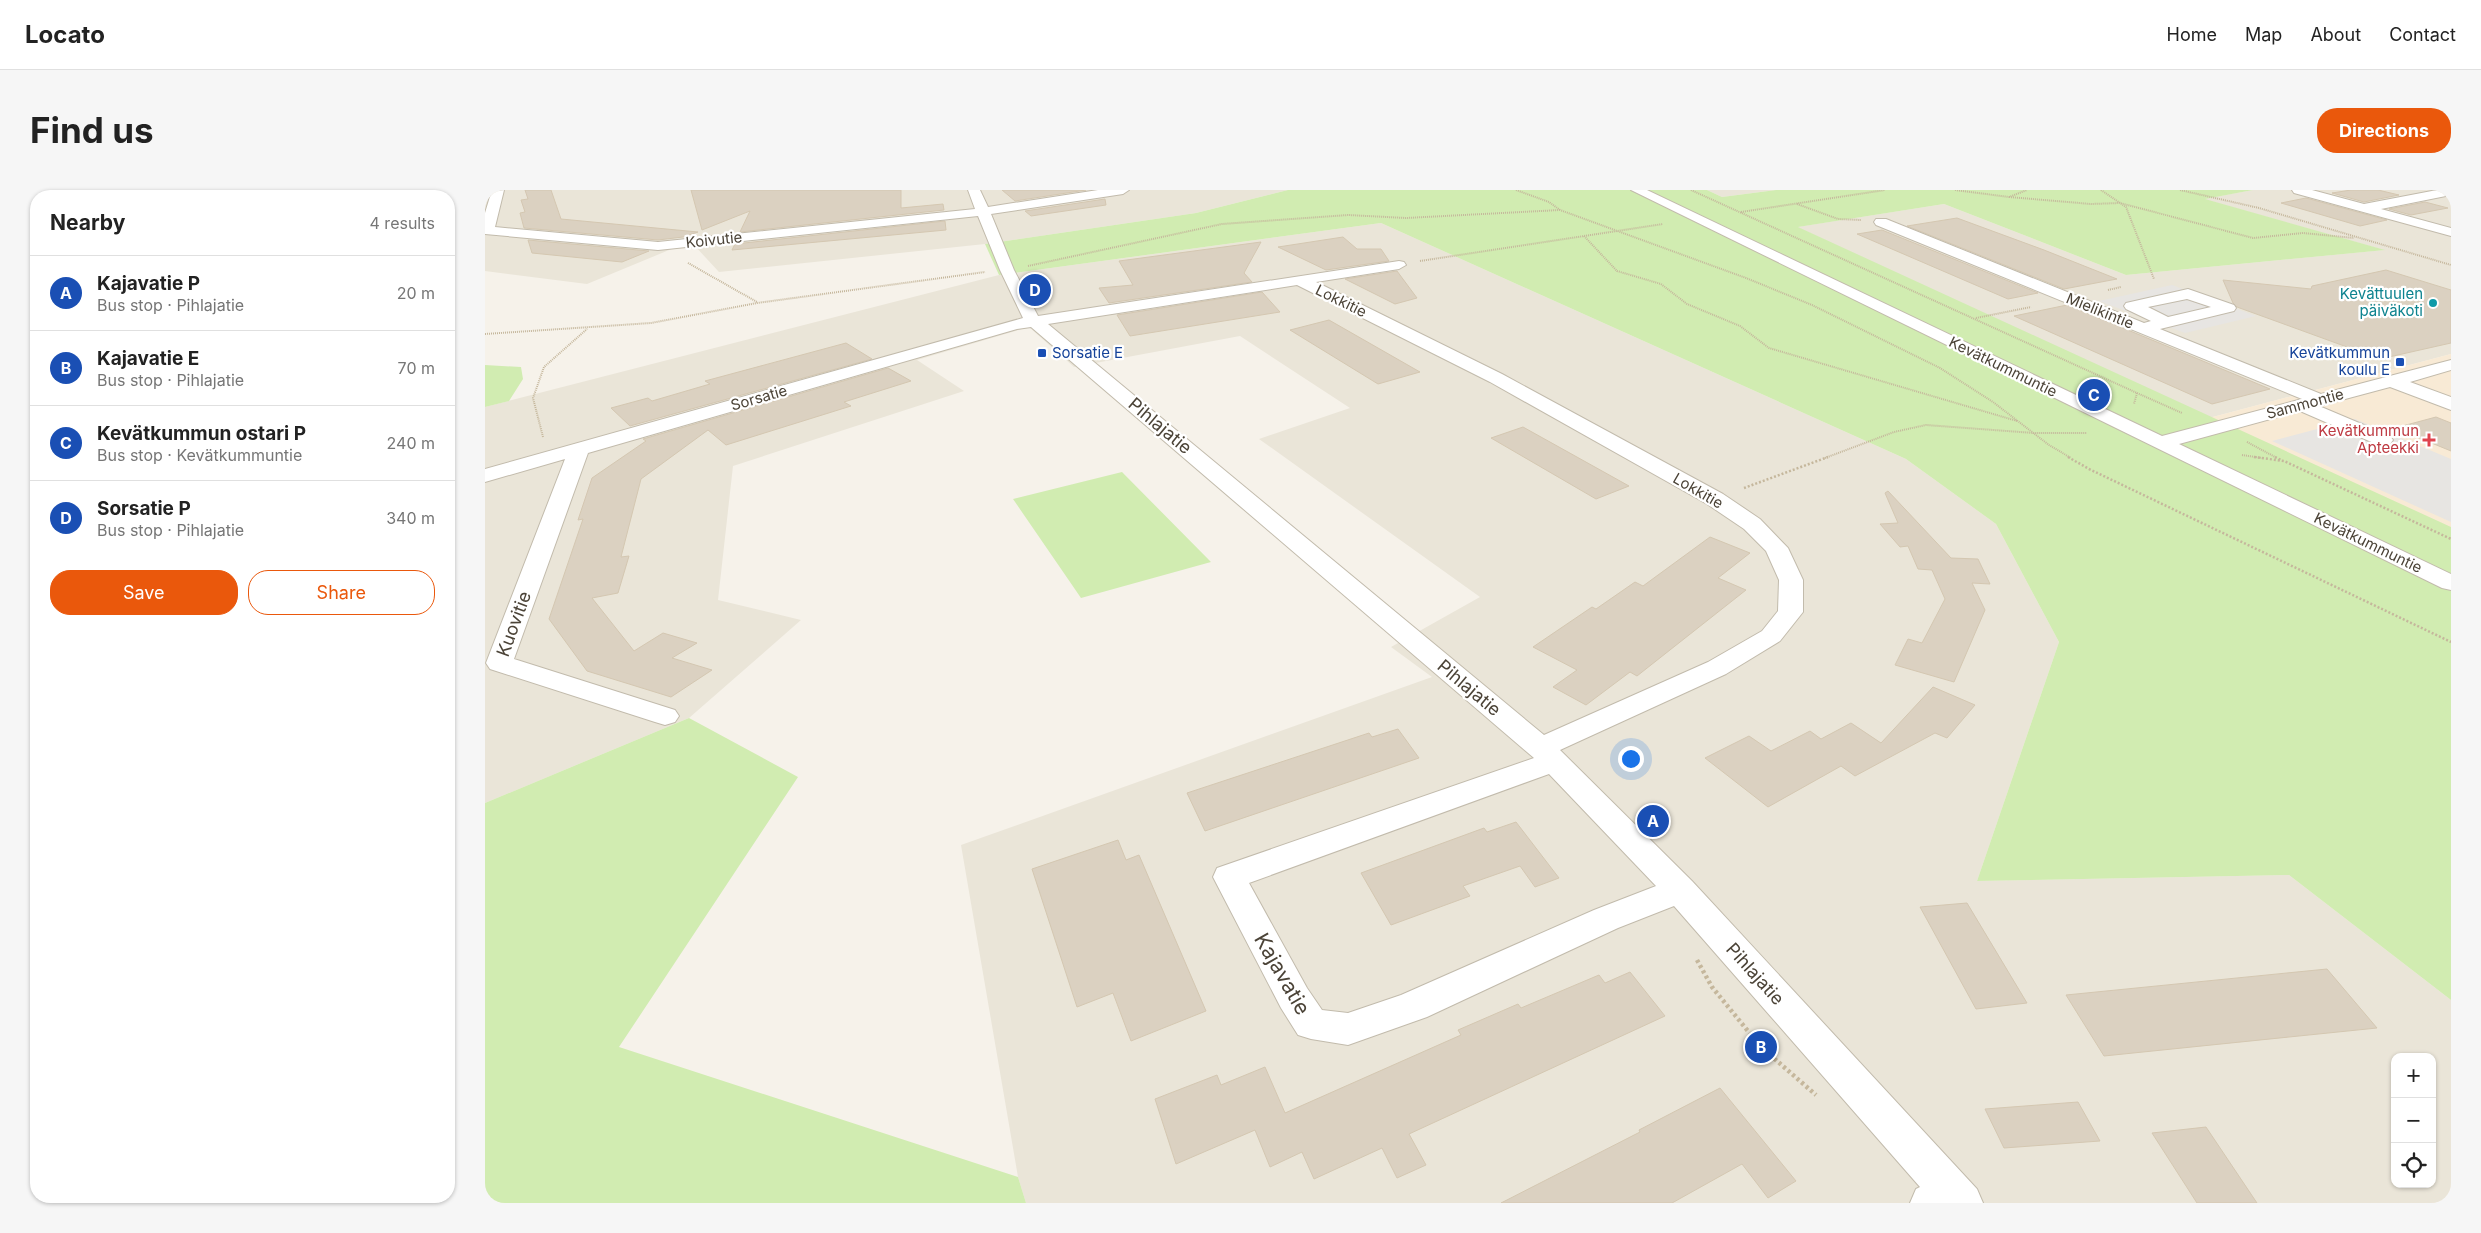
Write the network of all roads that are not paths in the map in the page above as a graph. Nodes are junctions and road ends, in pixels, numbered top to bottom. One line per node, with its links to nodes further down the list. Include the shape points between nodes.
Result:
1 (498, 190): 6 (street, Koivutie, via 487,230 658,246)
2 (1123, 190): 6 (street, Koivutie)
3 (1637, 190): 24 (street, Kevätkummuntie)
4 (2298, 190): 7 (street)
5 (2451, 191): 7 (street)
6 (978, 201): 13 (street, Pihlajatie, via 1027,313)
7 (2363, 208): 9 (street)
8 (1881, 222): 15 (street, Mielikintie)
9 (2451, 232)
10 (1399, 265): 11 (street, Lokkitie)
11 (1299, 280): 13 (street, Lokkitie); 30 (street, Lokkitie, via 1496,378 1715,499 1752,524 1776,548 1791,580 1789,612 1771,636 1717,668)
12 (2080, 319): 16 (street)
13 (1033, 320): 25 (street, Sorsatie); 30 (street, Pihlajatie)
14 (2169, 322): 15 (street)
15 (2147, 330): 16 (street); 20 (street, Mielikintie)
16 (2124, 336): 17 (street)
17 (2169, 356)
18 (2451, 365): 19 (street, Sammontie)
19 (2392, 381): 20 (street, Sammontie); 21 (street)
20 (2320, 400): 22 (street, Sammontie)
21 (2451, 404)
22 (2301, 405): 23 (street); 24 (street, Sammontie)
23 (2383, 440)
24 (2159, 443): 27 (street, Kevätkummuntie)
25 (579, 450): 26 (street, Sorsatie); 28 (street, Kuovitie)
26 (485, 476)
27 (2451, 583)
28 (492, 666): 29 (street, Kuovitie)
29 (665, 716)
30 (1548, 755): 31 (street, Pihlajatie); 31 (street, Kajavatie, via 1229,878 1311,1024 1349,1029 1414,1006)
31 (1680, 890): 32 (street, Pihlajatie)
32 (1948, 1199)

